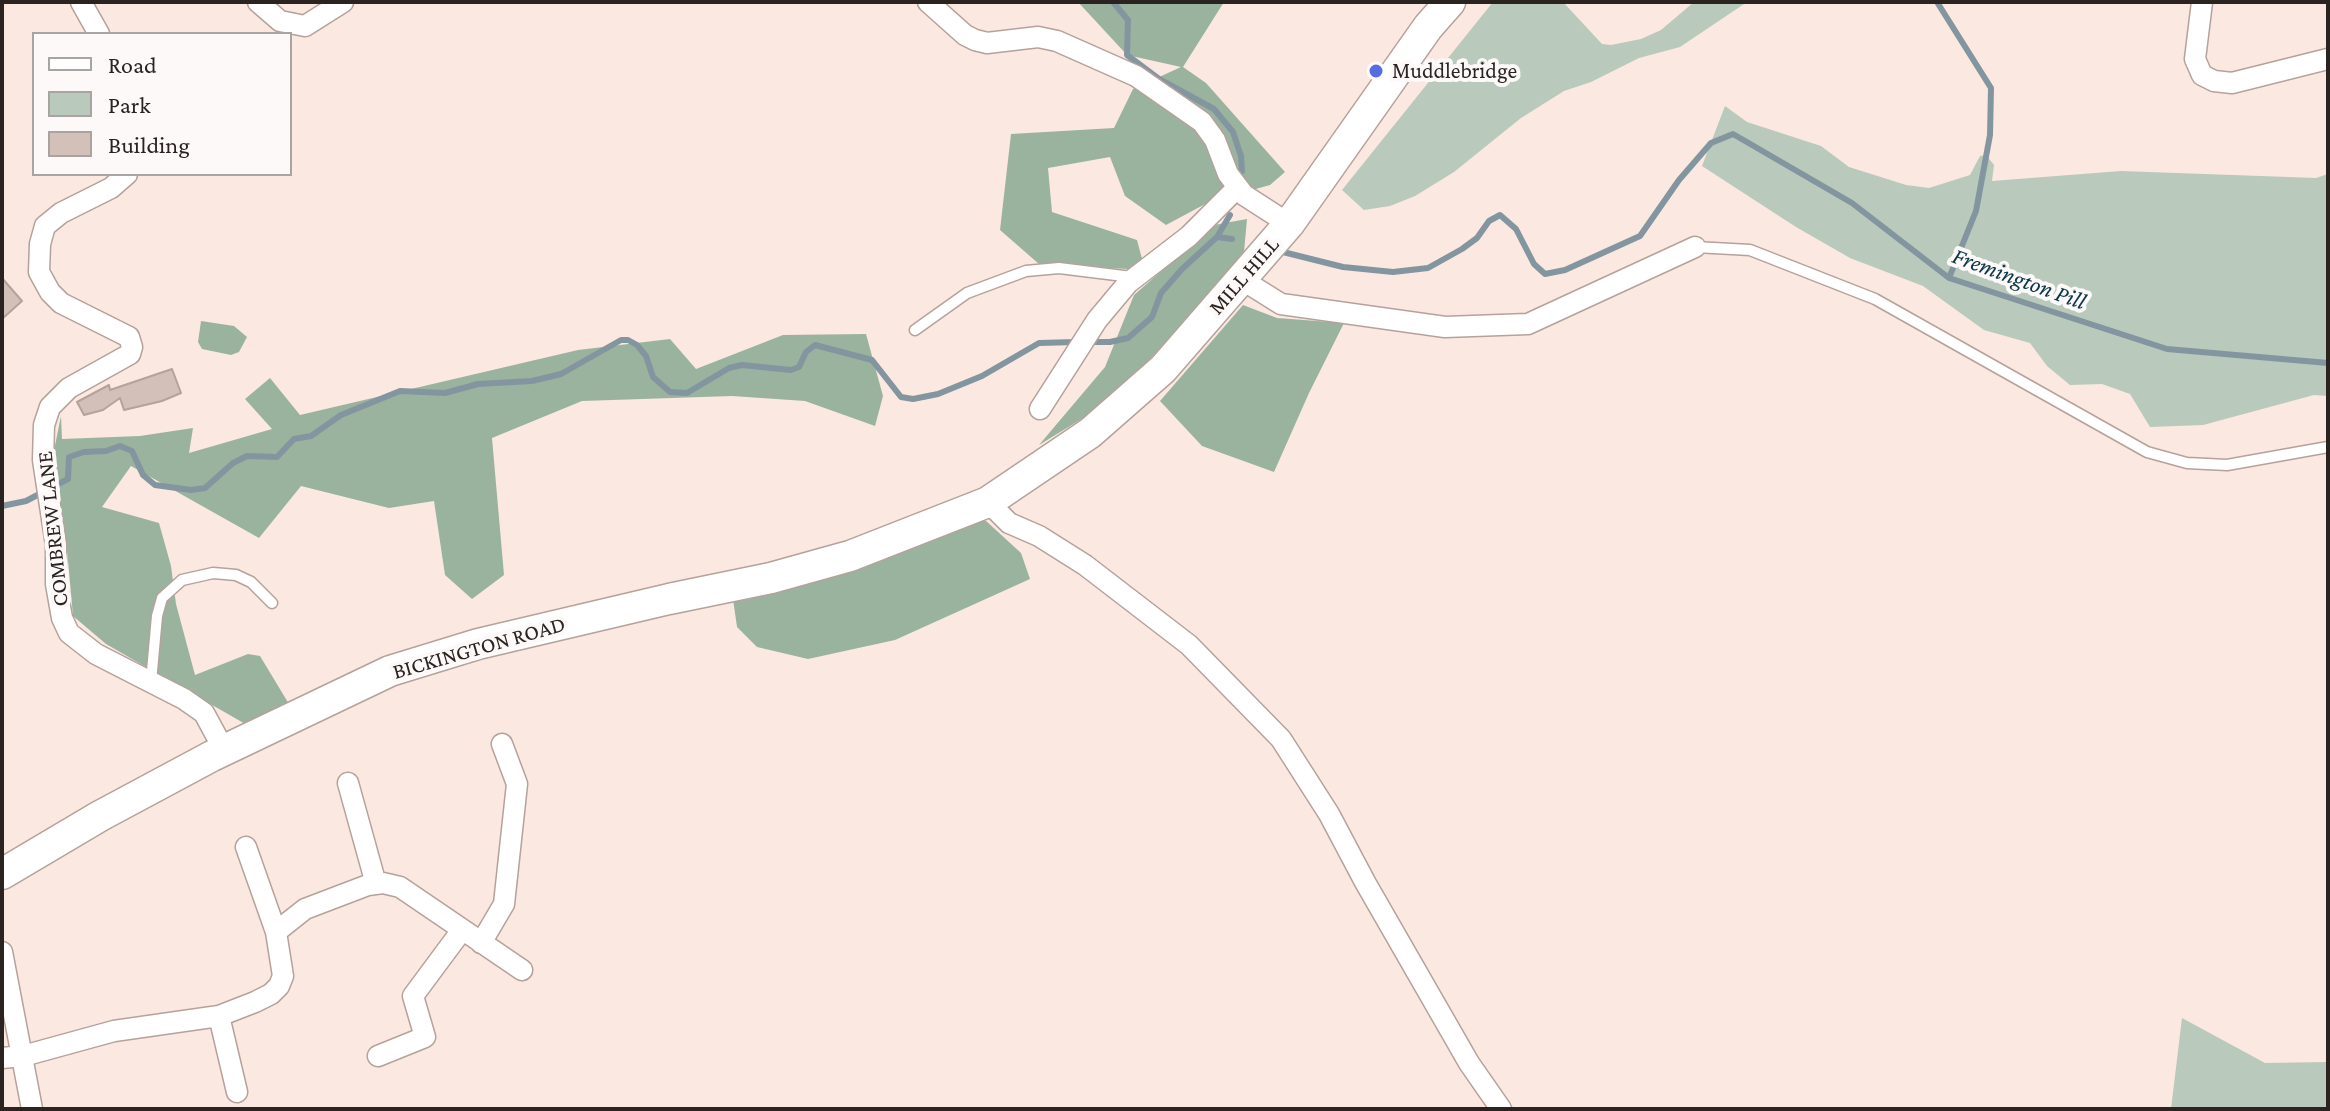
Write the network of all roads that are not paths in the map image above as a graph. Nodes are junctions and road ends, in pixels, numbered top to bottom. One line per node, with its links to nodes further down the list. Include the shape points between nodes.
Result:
1 (81, 2): 7 (street)
2 (258, 2): 3 (street, via 280,21 305,26)
3 (343, 2)
4 (928, 2): 10 (street, via 975,40 1057,41 1136,76 1202,122)
5 (1450, 2): 11 (main road, MILL HILL)
6 (2202, 2): 8 (street, via 2195,59 2202,75 2214,81 2232,83)
7 (98, 32)
8 (2328, 59)
9 (125, 176): 20 (street, COMBREW LANE, via 45,226 39,272 50,292 61,303 129,337 132,347 130,354 69,388 50,407 43,460 56,545 56,584 69,633 96,654)
10 (1238, 187): 11 (street); 13 (street, via 1189,236)
11 (1289, 224): 14 (main road, MILL HILL)
12 (1695, 247): 14 (street, via 1528,324 1445,327 1281,304); 17 (lane, via 1750,250 1875,299 2147,452 2187,463 2227,465)
13 (1134, 278): 15 (lane, via 1059,268 1026,271 967,293); 16 (street, via 1097,320)
14 (1241, 279): 18 (main road, MILL HILL, via 1163,369 1090,433)
15 (915, 330)
16 (1040, 409)
17 (2328, 447)
18 (988, 502): 22 (main road, BICKINGTON ROAD, via 850,556 478,644 390,671); 38 (street, via 1009,523 1085,565 1189,645 1281,739)
19 (272, 603): 20 (lane, via 236,575 213,573 182,580 162,598)
20 (151, 682): 22 (street, COMBREW LANE, via 204,713)
21 (502, 744): 29 (street, via 517,784 504,904)
22 (224, 750): 25 (main road, BICKINGTON ROAD)
23 (348, 783): 26 (street)
24 (246, 847): 28 (street)
25 (2, 874)
26 (376, 884): 27 (street, via 400,887); 28 (street, via 305,909)
27 (462, 930): 29 (street); 34 (street, via 413,996 425,1037)
28 (276, 932): 32 (street, via 283,967 279,986)
29 (481, 943): 31 (street)
30 (2, 952): 33 (street)
31 (522, 970)
32 (219, 1016): 33 (street, via 114,1031); 36 (street)
33 (23, 1056): 35 (street); 37 (street)
34 (378, 1056)
35 (2, 1058)
36 (237, 1092)
37 (32, 1109)
38 (1501, 1109)

